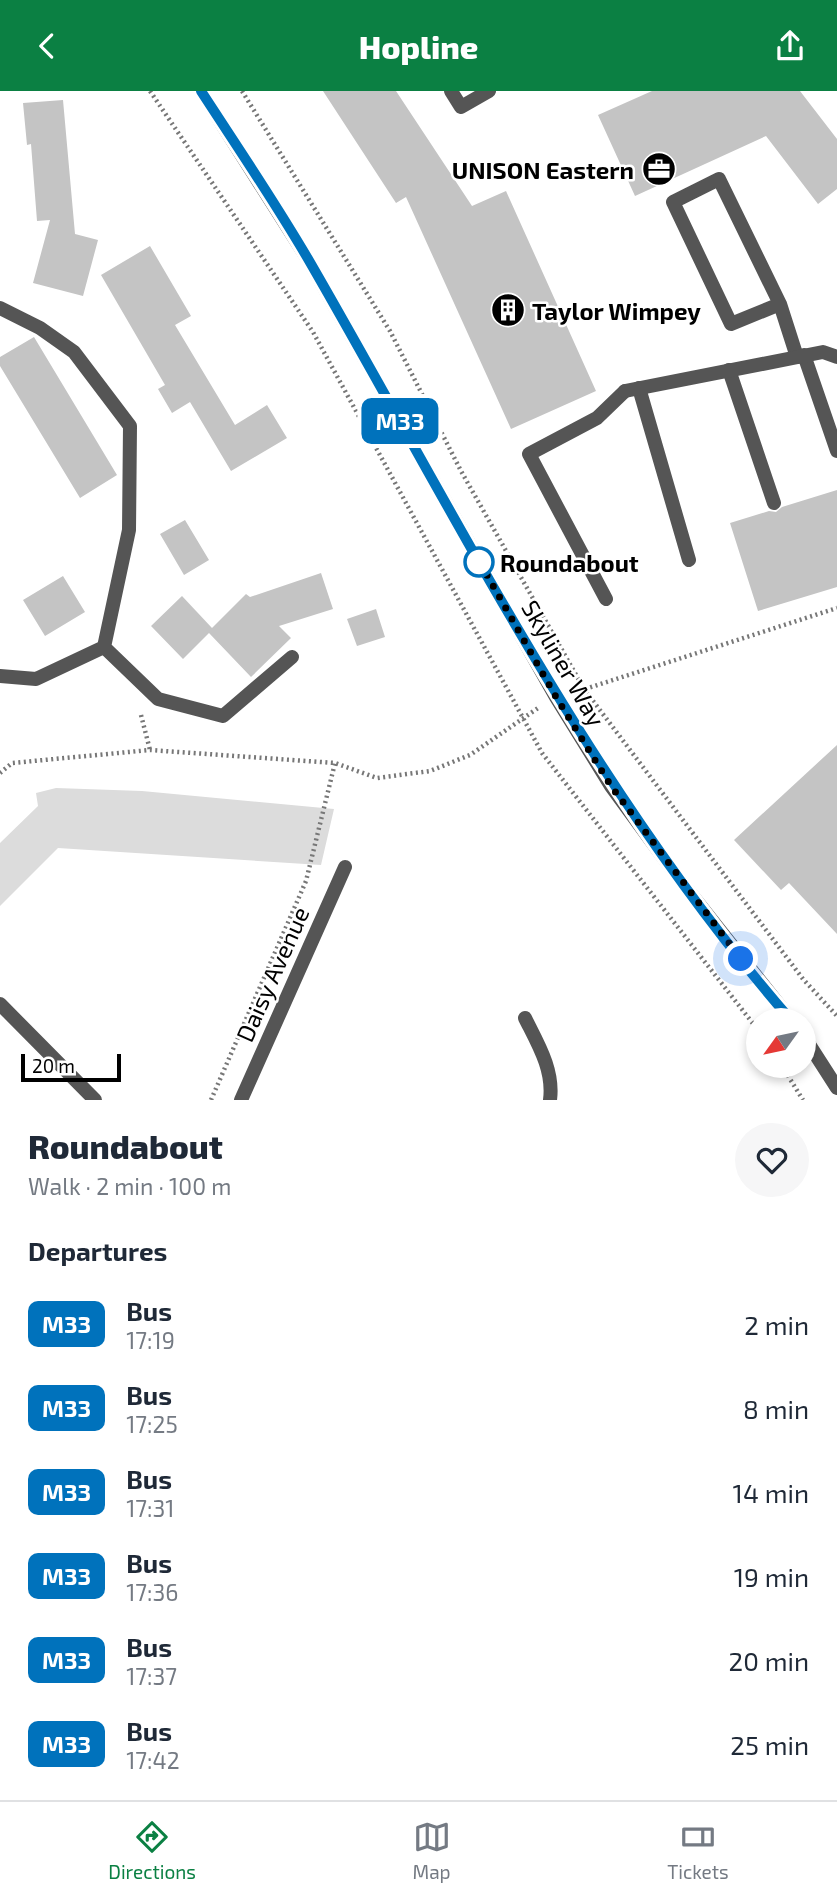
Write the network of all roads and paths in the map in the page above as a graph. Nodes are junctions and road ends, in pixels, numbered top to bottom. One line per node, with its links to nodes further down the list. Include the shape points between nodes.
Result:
1 (150, 91): 22 (path, via 313,331)
2 (201, 91): 21 (street, Skyliner Way, via 309,261)
3 (242, 91): 20 (path, via 390,331 461,471)
4 (451, 91): 5 (street, via 461,107)
5 (489, 91)
6 (780, 304): 6 (street, via 719,179 673,202 731,324); 8 (street)
7 (0, 308): 17 (street, via 74,352 130,426 129,530)
8 (800, 356): 9 (street, via 822,352); 10 (street); 12 (street)
9 (837, 357)
10 (729, 370): 11 (street); 13 (street)
11 (632, 390): 14 (street); 15 (street, via 597,418 529,454)
12 (837, 451)
13 (774, 502)
14 (689, 560)
15 (606, 599)
16 (837, 608): 20 (path)
17 (104, 647): 18 (street, via 158,699 223,716); 19 (street, via 36,679)
18 (292, 657)
19 (0, 676)
20 (584, 689): 21 (path); 29 (path, via 803,979)
21 (556, 697): 27 (street, Skyliner Way, via 611,786)
22 (521, 717): 23 (path, via 470,755 429,771 377,778); 28 (path, via 542,754)
23 (335, 763): 24 (path, via 150,750 12,763); 37 (path, via 306,881)
24 (0, 773)
25 (345, 867): 38 (street, Daisy Avenue)
26 (0, 1004): 36 (street)
27 (782, 1008)
28 (746, 1015)
29 (837, 1016)
30 (525, 1017): 39 (street, via 545,1060 552,1087)
31 (816, 1046): 33 (street)
32 (816, 1053): 35 (street)
33 (837, 1063)
34 (789, 1078): 40 (path)
35 (837, 1088)
36 (95, 1100)
37 (211, 1100)
38 (241, 1100)
39 (550, 1100)
40 (803, 1100)

